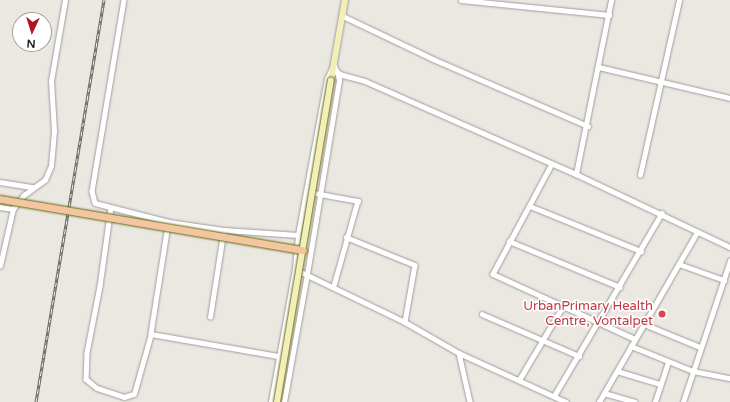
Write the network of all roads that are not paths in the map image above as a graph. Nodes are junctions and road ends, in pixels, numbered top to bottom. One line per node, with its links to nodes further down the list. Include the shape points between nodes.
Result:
1 (65, 0): 19 (street, via 51,81 54,152 49,174)
2 (124, 0): 25 (street, via 92,197 99,205)
3 (345, 0): 8 (main road)
4 (461, 0): 7 (street)
5 (611, 0): 7 (street)
6 (679, 0): 12 (street)
7 (608, 15): 10 (street)
8 (343, 16): 9 (main road); 14 (street, via 433,59)
9 (333, 64): 11 (street); 20 (street, via 327,79); 35 (main road, bridge)
10 (599, 67): 12 (street); 14 (street)
11 (337, 72): 15 (street, via 365,81); 21 (street, via 338,80)
12 (662, 82): 13 (street); 17 (street)
13 (730, 98)
14 (588, 126): 16 (street)
15 (552, 164): 16 (street); 23 (street)
16 (576, 174): 27 (street)
17 (640, 175)
18 (0, 182): 19 (street)
19 (33, 187): 26 (street)
20 (306, 192): 21 (street); 31 (street)
21 (320, 194): 32 (street, via 358,201); 41 (street)
22 (0, 199): 35 (main road, bridge)
23 (530, 206): 33 (street); 36 (street)
24 (0, 207): 26 (street)
25 (111, 208): 28 (street); 51 (street, via 99,294 87,353 86,379 97,388 124,397 134,394)
26 (13, 209): 39 (street)
27 (662, 213): 30 (street); 36 (street)
28 (169, 222): 29 (street); 51 (street)
29 (224, 230): 31 (street); 47 (street)
30 (697, 232): 34 (street); 38 (street)
31 (298, 235): 40 (street)
32 (346, 237): 43 (street); 48 (street, via 415,265)
33 (509, 241): 44 (street); 45 (street, via 493,274)
34 (730, 247)
35 (304, 250): 68 (main road, bridge)
36 (641, 251): 44 (street)
37 (730, 260): 42 (street)
38 (679, 264): 42 (street); 50 (street)
39 (0, 266)
40 (295, 269): 41 (street); 57 (street)
41 (308, 274): 43 (street); 69 (street)
42 (724, 280): 55 (street)
43 (334, 286): 48 (street)
44 (620, 287): 49 (street)
45 (563, 306): 49 (street); 53 (street)
46 (482, 314): 53 (street)
47 (210, 317)
48 (404, 322): 56 (street)
49 (599, 323): 52 (street); 58 (street)
50 (644, 324): 52 (street); 55 (street)
51 (151, 334): 57 (street)
52 (635, 339): 54 (street)
53 (541, 341): 58 (street); 63 (street)
54 (631, 346): 59 (street); 60 (street)
55 (700, 347): 61 (street)
56 (459, 353): 63 (street); 70 (street)
57 (279, 356): 67 (street)
58 (579, 356): 66 (street)
59 (668, 362): 61 (street); 64 (street)
60 (617, 371): 64 (street); 65 (street)
61 (693, 371): 62 (street); 75 (street)
62 (730, 378)
63 (519, 380): 66 (street)
64 (660, 384): 74 (street)
65 (604, 393): 72 (street); 73 (street)
66 (554, 396): 71 (street)
67 (271, 402)
68 (277, 402)
69 (284, 402)
70 (470, 402)
71 (566, 402)
72 (599, 402)
73 (635, 402)
74 (655, 402)
75 (683, 402)

